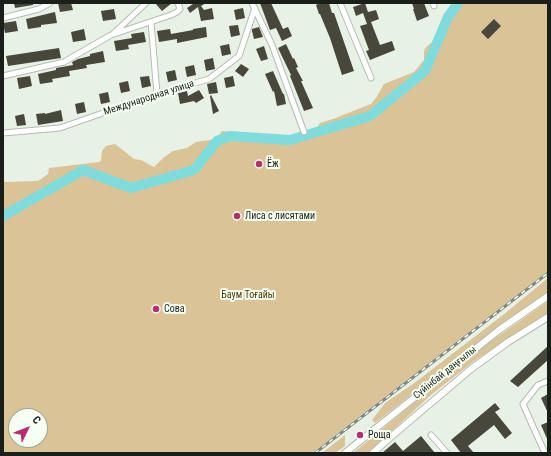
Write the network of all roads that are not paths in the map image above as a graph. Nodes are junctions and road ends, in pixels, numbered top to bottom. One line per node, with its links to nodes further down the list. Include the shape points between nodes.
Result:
1 (50, 3): 6 (street, via 38,9)
2 (146, 3): 8 (street)
3 (178, 3): 7 (street, via 180,9 177,12)
4 (340, 3): 10 (street)
5 (253, 5): 11 (street, Международная улица, via 238,56 209,79); 12 (street, Международная улица, via 272,45)
6 (3, 18)
7 (151, 22): 8 (street); 11 (street)
8 (111, 35): 9 (street, via 64,62)
9 (3, 76)
10 (371, 78)
11 (157, 94): 13 (street, Международная улица, via 60,128)
12 (304, 132)
13 (3, 133)
14 (548, 296): 18 (main road, Сүйінбай даңғылы, via 493,334)
15 (548, 317): 19 (main road, Сүйінбай даңғылы, via 471,369)
16 (548, 381): 21 (street, via 538,385 523,404)
17 (430, 434): 20 (street)
18 (344, 453)
19 (373, 453)
20 (447, 453)
21 (545, 453)

